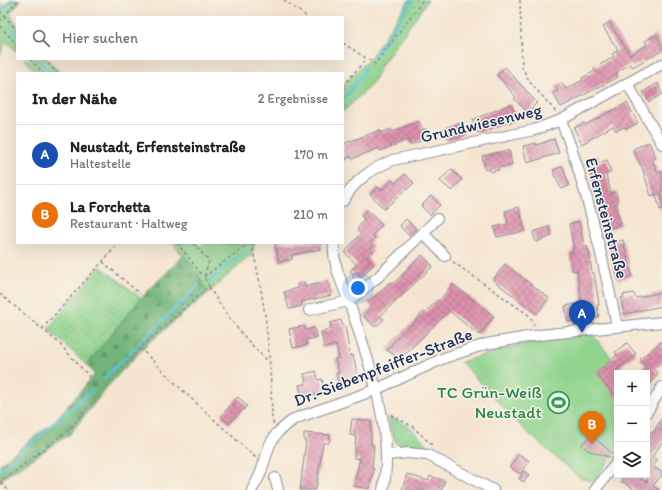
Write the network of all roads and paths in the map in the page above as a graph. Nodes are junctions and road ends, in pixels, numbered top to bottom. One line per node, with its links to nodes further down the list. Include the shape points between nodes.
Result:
1 (18, 0): 6 (path)
2 (284, 0): 7 (path)
3 (423, 0): 13 (path, via 375,64)
4 (520, 0): 21 (path, via 522,67 529,81)
5 (0, 11): 6 (path)
6 (6, 15): 8 (path); 10 (path)
7 (306, 16)
8 (0, 20)
9 (0, 26): 11 (path)
10 (16, 29)
11 (16, 44)
12 (344, 44): 13 (path)
13 (366, 59): 20 (path)
14 (31, 60): 17 (path)
15 (45, 60): 18 (path)
16 (662, 64): 19 (street, Grundwiesenweg)
17 (42, 72)
18 (56, 72)
19 (627, 83): 21 (street, Grundwiesenweg); 22 (street)
20 (344, 85)
21 (561, 120): 23 (street, Grundwiesenweg, via 534,130 393,160 376,167); 42 (street, Erfensteinstraße, via 590,208)
22 (662, 144)
23 (347, 186): 24 (street, Grundwiesenweg)
24 (344, 197)
25 (437, 219): 26 (street)
26 (423, 233): 33 (street); 39 (street)
27 (118, 244): 34 (path)
28 (178, 244): 35 (path)
29 (194, 244): 35 (path, via 209,261)
30 (249, 244): 35 (path)
31 (250, 244): 46 (path, via 261,281)
32 (334, 244): 39 (street, via 336,269)
33 (445, 256): 44 (path, via 530,316)
34 (103, 262): 38 (path); 43 (path)
35 (204, 277): 36 (path)
36 (209, 286): 45 (path); 46 (path, via 224,312 248,342)
37 (0, 294): 43 (path)
38 (140, 294)
39 (349, 301): 40 (street); 48 (street)
40 (309, 310)
41 (662, 322): 42 (street, Dr.-Siebenpfeiffer-Straße)
42 (617, 326): 44 (street, Dr.-Siebenpfeiffer-Straße)
43 (42, 329): 47 (path, via 59,343)
44 (540, 335): 48 (street, Dr.-Siebenpfeiffer-Straße, via 486,344 467,350)
45 (140, 348): 47 (path); 55 (path)
46 (268, 361): 52 (path, via 272,420)
47 (101, 390): 58 (path, via 70,429)
48 (375, 390): 51 (street); 52 (street, Dr.-Siebenpfeiffer-Straße, via 294,419)
49 (661, 390): 50 (street)
50 (650, 407)
51 (380, 410): 53 (street, via 386,434); 54 (path, via 412,426 434,448)
52 (277, 433): 55 (street, Dr.-Siebenpfeiffer-Straße, via 270,444)
53 (387, 455): 54 (street, via 420,453); 62 (street)
54 (436, 457): 63 (street, via 472,480)
55 (264, 465): 60 (street, Dr.-Siebenpfeiffer-Straße)
56 (614, 466): 64 (street)
57 (275, 478): 61 (street)
58 (0, 483): 59 (path)
59 (8, 490)
60 (252, 490)
61 (278, 490)
62 (383, 490)
63 (494, 490)
64 (595, 490)

